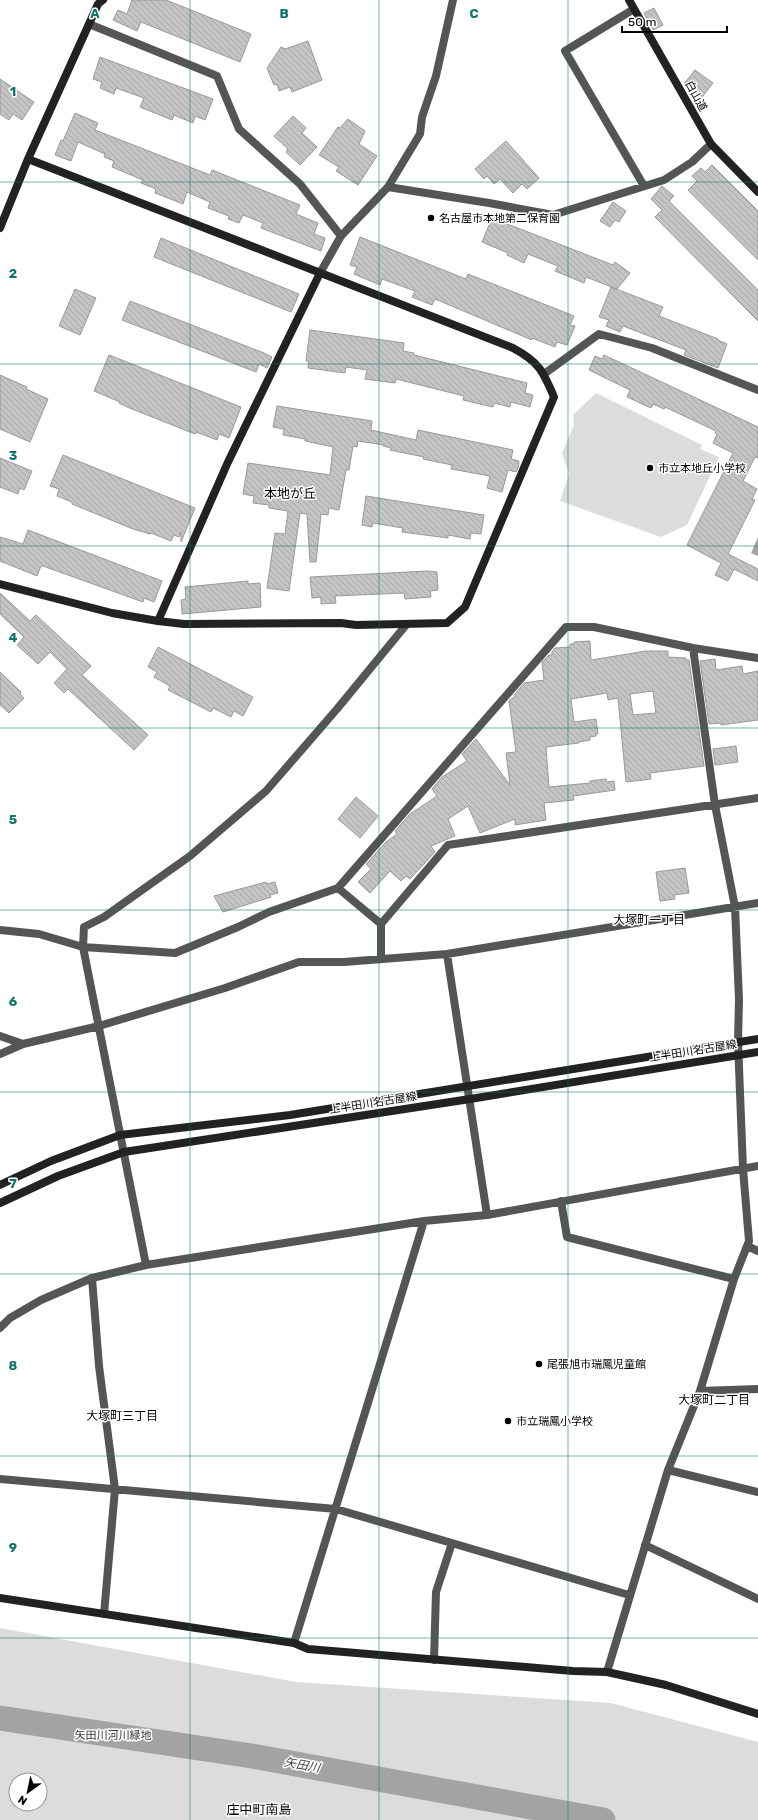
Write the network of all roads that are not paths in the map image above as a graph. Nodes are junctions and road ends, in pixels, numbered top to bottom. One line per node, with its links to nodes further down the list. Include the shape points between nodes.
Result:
1 (102, 0): 5 (street)
2 (453, 0): 9 (street, via 436,76 422,117 420,134)
3 (629, 0): 4 (street, 白山道)
4 (634, 9): 6 (street, 白山道); 8 (street, via 565,51)
5 (89, 24): 7 (street); 12 (street, via 217,76 239,129 300,184)
6 (711, 144): 8 (street, via 692,162 670,176); 10 (street, 白山道)
7 (28, 159): 11 (street); 13 (street)
8 (644, 186): 9 (street, via 553,215)
9 (388, 187): 12 (street)
10 (758, 192)
11 (0, 228)
12 (341, 236): 13 (street)
13 (320, 273): 14 (street, via 513,348 530,357); 17 (street, via 228,462)
14 (544, 374): 15 (street, via 599,334 652,348); 18 (street, via 554,397 465,607 447,623)
15 (758, 390)
16 (0, 584): 17 (street, via 112,613)
17 (158, 621): 18 (street, via 184,624)
18 (406, 625): 28 (street, via 266,791 190,856 104,917 84,927)
19 (694, 648): 20 (street); 22 (street); 23 (street, via 601,628 566,627)
20 (758, 658)
21 (758, 798): 22 (street)
22 (715, 805): 25 (street); 26 (street, via 448,845)
23 (338, 888): 26 (street); 28 (street, via 269,912 175,953)
24 (758, 903): 25 (street)
25 (735, 907): 29 (street); 34 (street)
26 (381, 924): 30 (street)
27 (0, 930): 28 (street, via 39,934)
28 (83, 947): 31 (street)
29 (447, 954): 30 (street); 39 (street)
30 (381, 959): 31 (street, via 299,962 225,988)
31 (99, 1026): 35 (street); 41 (street)
32 (0, 1036): 35 (street)
33 (758, 1039): 34 (street, 上半田川名古屋線)
34 (738, 1042): 38 (street); 39 (street, 上半田川名古屋線)
35 (23, 1044): 37 (street)
36 (758, 1052): 38 (street, 上半田川名古屋線)
37 (0, 1054)
38 (740, 1055): 40 (street, 上半田川名古屋線); 44 (street)
39 (468, 1086): 40 (street); 41 (street, 上半田川名古屋線, via 290,1115)
40 (470, 1099): 42 (street, 上半田川名古屋線); 48 (street)
41 (120, 1135): 42 (street); 45 (street, 上半田川名古屋線, via 50,1161)
42 (124, 1152): 47 (street, 上半田川名古屋線, via 58,1176); 52 (street)
43 (758, 1166): 44 (street)
44 (743, 1169): 46 (street); 50 (street, via 749,1241)
45 (0, 1185)
46 (561, 1201): 48 (street); 54 (street, via 567,1237)
47 (0, 1203)
48 (487, 1215): 49 (street)
49 (424, 1221): 52 (street); 62 (street)
50 (747, 1246): 51 (street); 54 (street)
51 (758, 1251)
52 (146, 1265): 53 (street)
53 (92, 1278): 55 (street, via 41,1300 10,1318); 60 (street, via 99,1366)
54 (734, 1279): 57 (street)
55 (0, 1328)
56 (758, 1388): 57 (street)
57 (700, 1391): 58 (street)
58 (668, 1470): 61 (street); 64 (street)
59 (0, 1479): 60 (street)
60 (115, 1489): 62 (street); 68 (street)
61 (758, 1492)
62 (336, 1509): 63 (street); 69 (street)
63 (452, 1543): 65 (street); 70 (street, via 436,1592)
64 (645, 1545): 65 (street); 67 (street)
65 (629, 1595): 71 (street)
66 (0, 1598): 68 (street)
67 (758, 1599)
68 (104, 1614): 69 (street)
69 (294, 1643): 70 (street, via 308,1649)
70 (434, 1660): 71 (street)
71 (606, 1672): 72 (street, via 666,1685)
72 (758, 1714)

